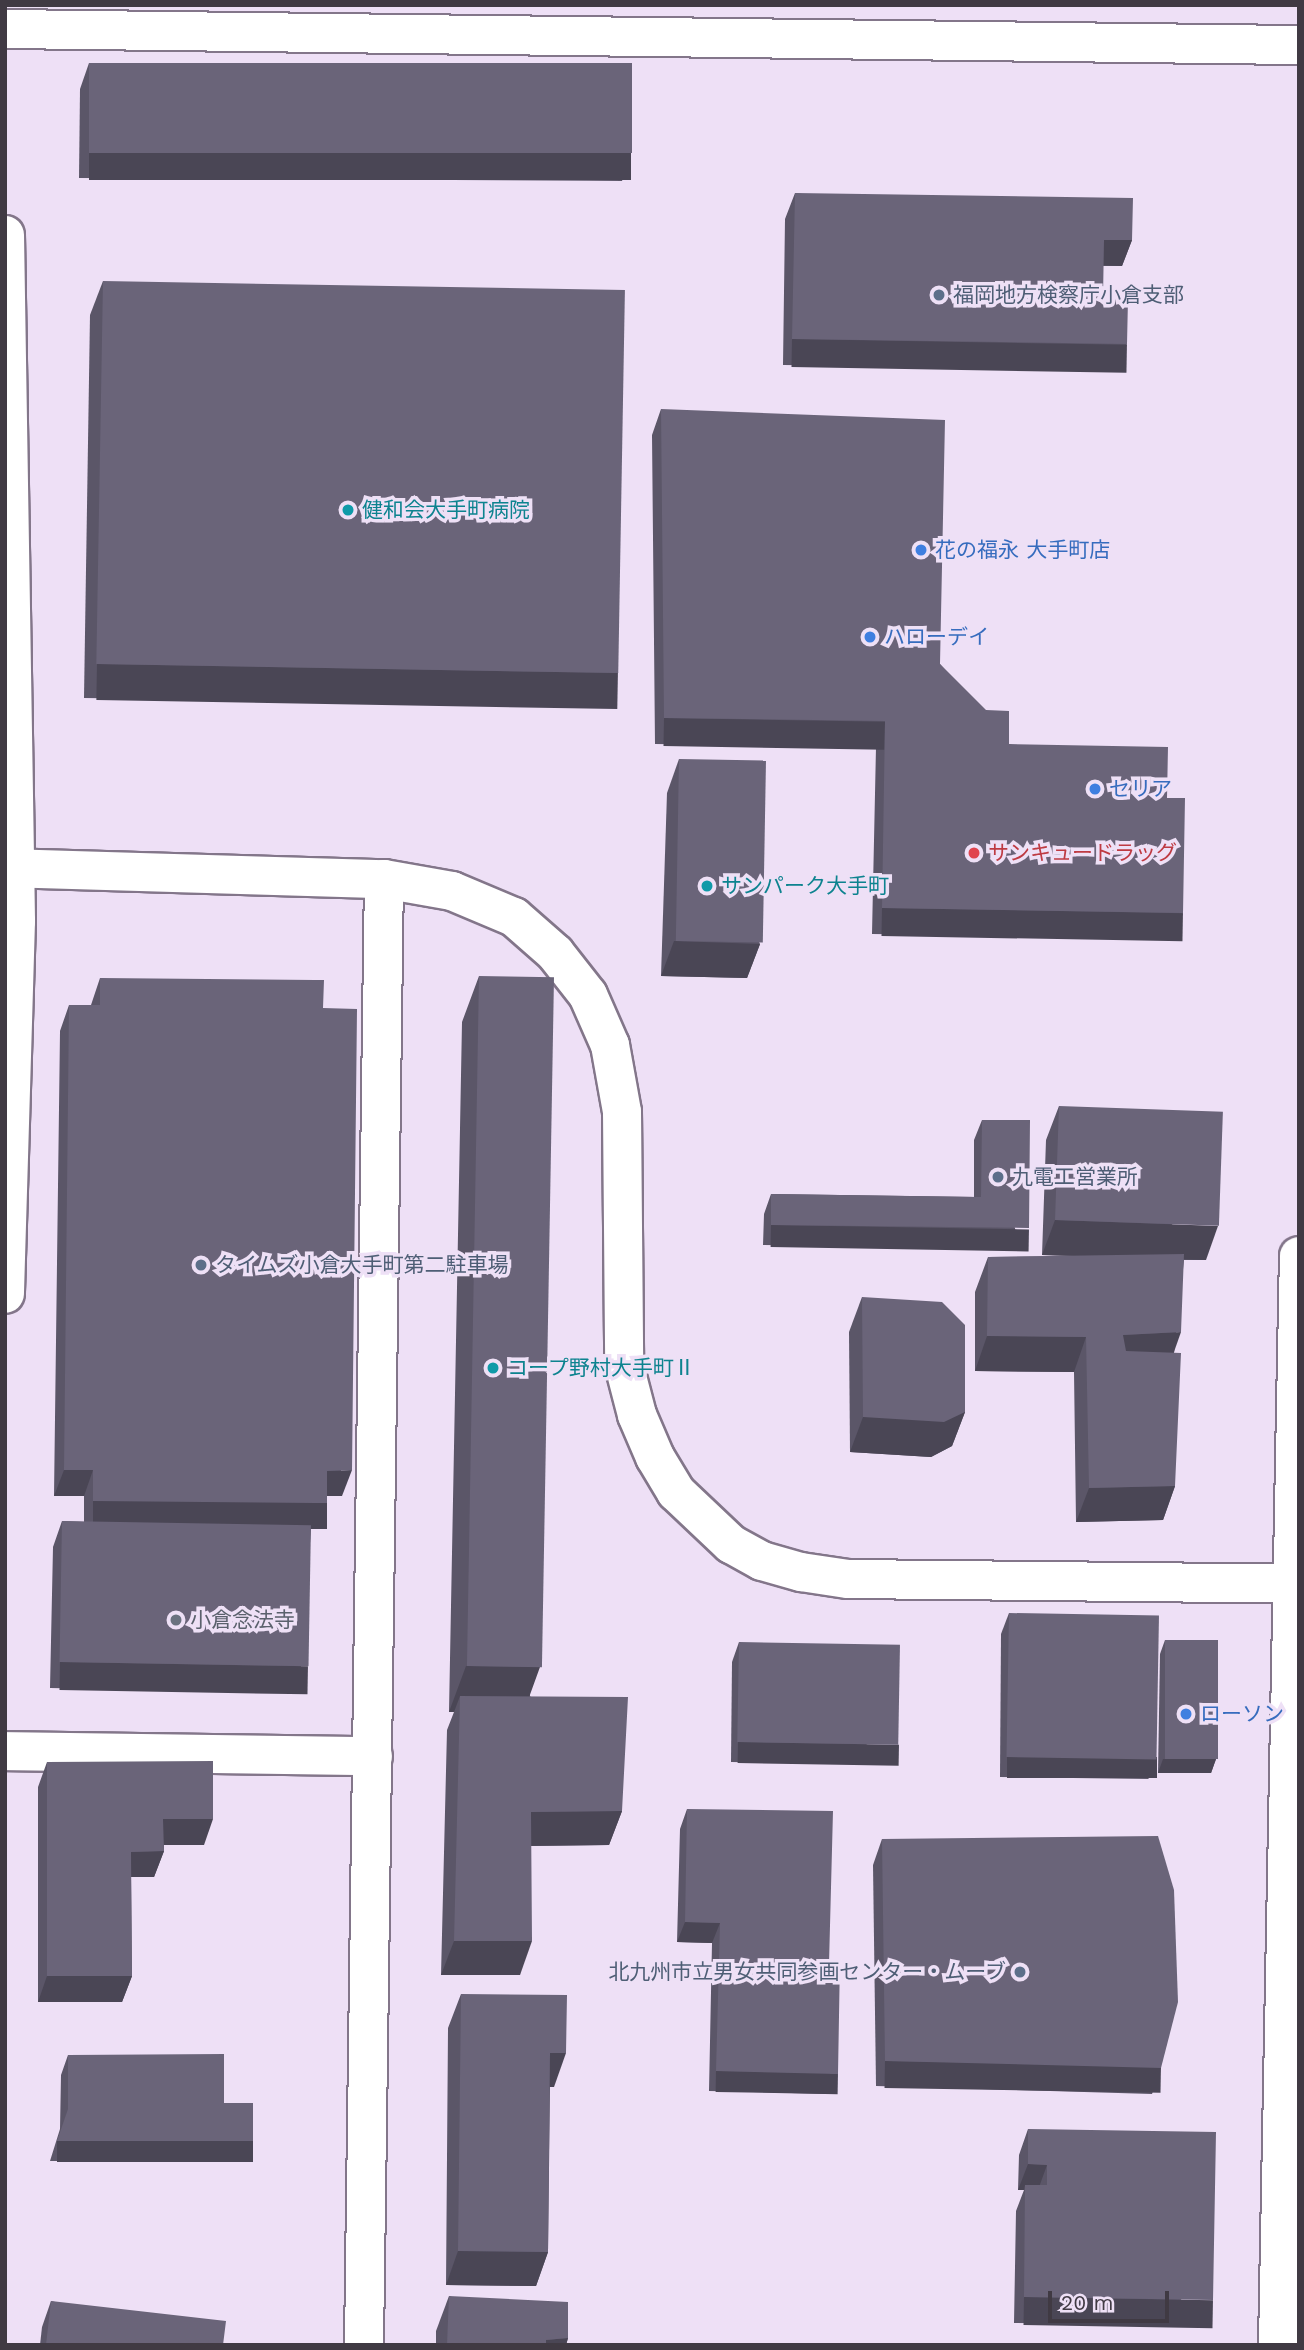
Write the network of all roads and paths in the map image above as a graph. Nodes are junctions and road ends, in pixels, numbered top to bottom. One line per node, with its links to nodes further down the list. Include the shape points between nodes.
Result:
1 (5, 29): 2 (street)
2 (1299, 45)
3 (5, 236): 4 (street)
4 (10, 868): 5 (street); 7 (street)
5 (384, 880): 8 (street, via 452,891 513,918 555,953 588,995 610,1045 622,1112 624,1366 637,1415 676,1492 731,1544 762,1561 801,1573 848,1579); 10 (street)
6 (1299, 1256): 8 (street)
7 (5, 1294)
8 (1295, 1584): 12 (street)
9 (5, 1751): 10 (street)
10 (373, 1756): 11 (street)
11 (365, 2345)
12 (1279, 2345)

